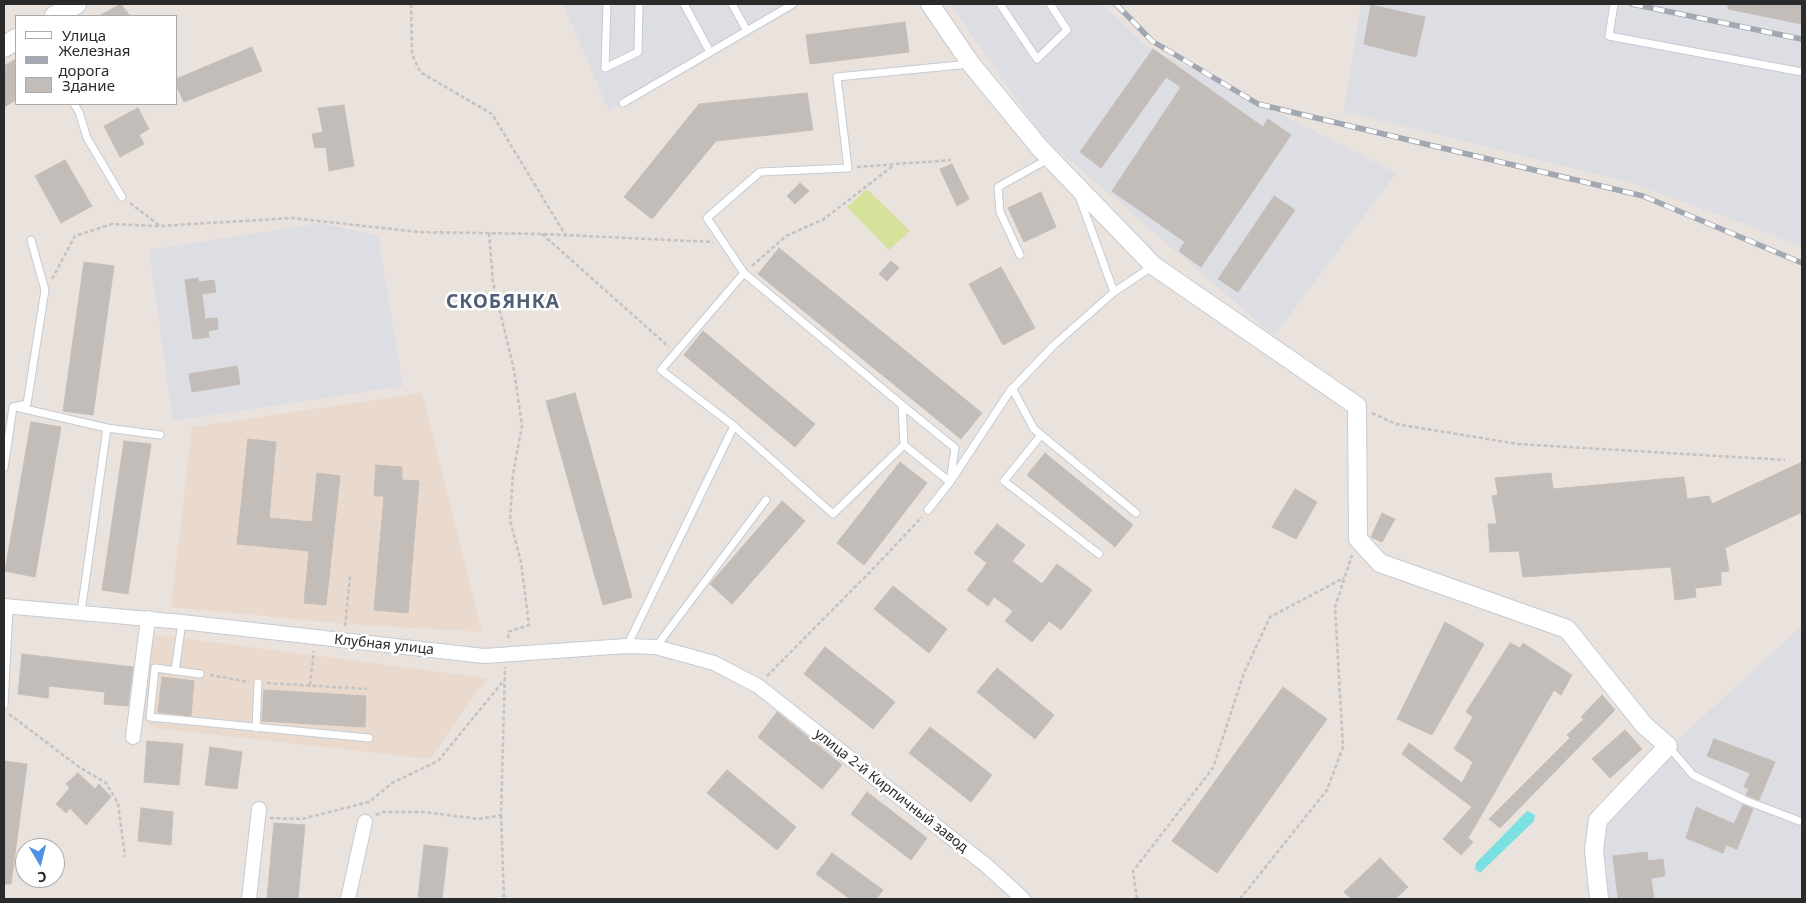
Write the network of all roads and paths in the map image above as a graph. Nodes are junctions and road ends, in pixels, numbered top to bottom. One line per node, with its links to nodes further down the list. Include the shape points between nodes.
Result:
1 (76, 4): 12 (main road)
2 (411, 4): 30 (path, via 412,54 420,72 492,114)
3 (607, 4): 4 (lane, via 605,68 638,52)
4 (639, 4)
5 (684, 4): 16 (lane)
6 (732, 4): 13 (lane)
7 (792, 4): 13 (lane)
8 (930, 4): 17 (street)
9 (1000, 4): 10 (lane, via 1037,60 1067,30)
10 (1050, 4)
11 (1614, 4): 18 (lane, via 1609,36)
12 (57, 15)
13 (747, 30): 16 (lane)
14 (15, 40): 15 (main road)
15 (4, 46)
16 (710, 52): 19 (lane)
17 (971, 64): 21 (street); 24 (lane, via 837,77)
18 (1802, 72)
19 (623, 103)
20 (74, 105): 26 (lane, via 87,138)
21 (1050, 158): 25 (street); 33 (lane, via 998,187 1000,212)
22 (951, 160): 23 (path)
23 (894, 165): 24 (path); 35 (path, via 824,219 786,236)
24 (848, 168): 32 (lane, via 760,172 707,218)
25 (1075, 185): 34 (street); 37 (lane)
26 (122, 197): 27 (path)
27 (160, 226): 28 (path, via 292,218 419,232); 36 (path, via 112,224 75,236)
28 (489, 233): 29 (path); 66 (path, via 493,282 514,370 522,426 513,474 510,520 521,562 529,625 508,632)
29 (542, 234): 30 (path); 38 (path)
30 (566, 236): 32 (path)
31 (31, 240): 36 (lane)
32 (724, 243): 35 (lane)
33 (1020, 255)
34 (1154, 266): 37 (lane); 41 (street)
35 (744, 273): 38 (lane); 40 (lane)
36 (45, 290): 42 (lane, via 27,404)
37 (1114, 292): 39 (lane)
38 (675, 353): 43 (lane, via 661,370)
39 (1012, 388): 46 (lane); 50 (lane)
40 (902, 405): 47 (lane); 50 (lane, via 955,448)
41 (1357, 406): 48 (path, via 1396,424 1518,444); 54 (street)
42 (13, 407): 44 (lane); 49 (lane)
43 (734, 426): 47 (lane, via 833,514); 64 (lane)
44 (107, 428): 45 (lane); 59 (lane)
45 (160, 435)
46 (1040, 435): 53 (lane); 55 (lane, via 1004,481)
47 (904, 445): 50 (lane)
48 (1785, 460)
49 (4, 468)
50 (950, 482): 52 (lane)
51 (766, 500): 65 (lane)
52 (928, 510): 72 (path)
53 (1136, 513)
54 (1358, 539): 57 (path); 79 (street, via 1380,563 1567,629 1644,725)
55 (1099, 554)
56 (350, 576): 63 (path)
57 (1344, 578): 89 (path, via 1270,617 1244,673 1213,768 1133,872); 90 (path, via 1335,607 1343,747 1327,790)
58 (6, 607): 59 (street, Клубная улица); 74 (lane)
59 (80, 612): 60 (street, Клубная улица)
60 (148, 618): 61 (street, Клубная улица); 77 (street)
61 (182, 622): 62 (street, Клубная улица); 67 (lane)
62 (315, 637): 63 (street, Клубная улица); 71 (path)
63 (342, 640): 66 (street, Клубная улица, via 484,656)
64 (626, 646): 65 (street, Клубная улица); 66 (street, Клубная улица)
65 (656, 647): 72 (street, Клубная улица, via 714,663)
66 (507, 655): 69 (path)
67 (175, 671): 68 (lane); 76 (lane, via 155,668 150,717)
68 (200, 674): 70 (path)
69 (505, 679): 80 (path, via 438,761 392,784 369,802 302,819); 81 (path)
70 (258, 683): 71 (path); 76 (lane)
71 (310, 686): 73 (path)
72 (758, 686): 88 (street, улица 2-й Кирпичный завод, via 987,866)
73 (367, 689)
74 (4, 705)
75 (4, 710): 84 (path, via 79,767 106,783 118,803)
76 (256, 728): 78 (lane)
77 (133, 737)
78 (369, 738)
79 (1668, 746): 83 (lane, via 1693,775); 91 (street, via 1598,820 1594,850)
80 (259, 814): 85 (street)
81 (501, 815): 82 (path, via 479,818 424,812 383,812); 87 (path)
82 (365, 822): 86 (street)
83 (1802, 822)
84 (125, 857)
85 (249, 899)
86 (348, 899)
87 (504, 899)
88 (1022, 899)
89 (1137, 899)
90 (1240, 899)
91 (1600, 899)

